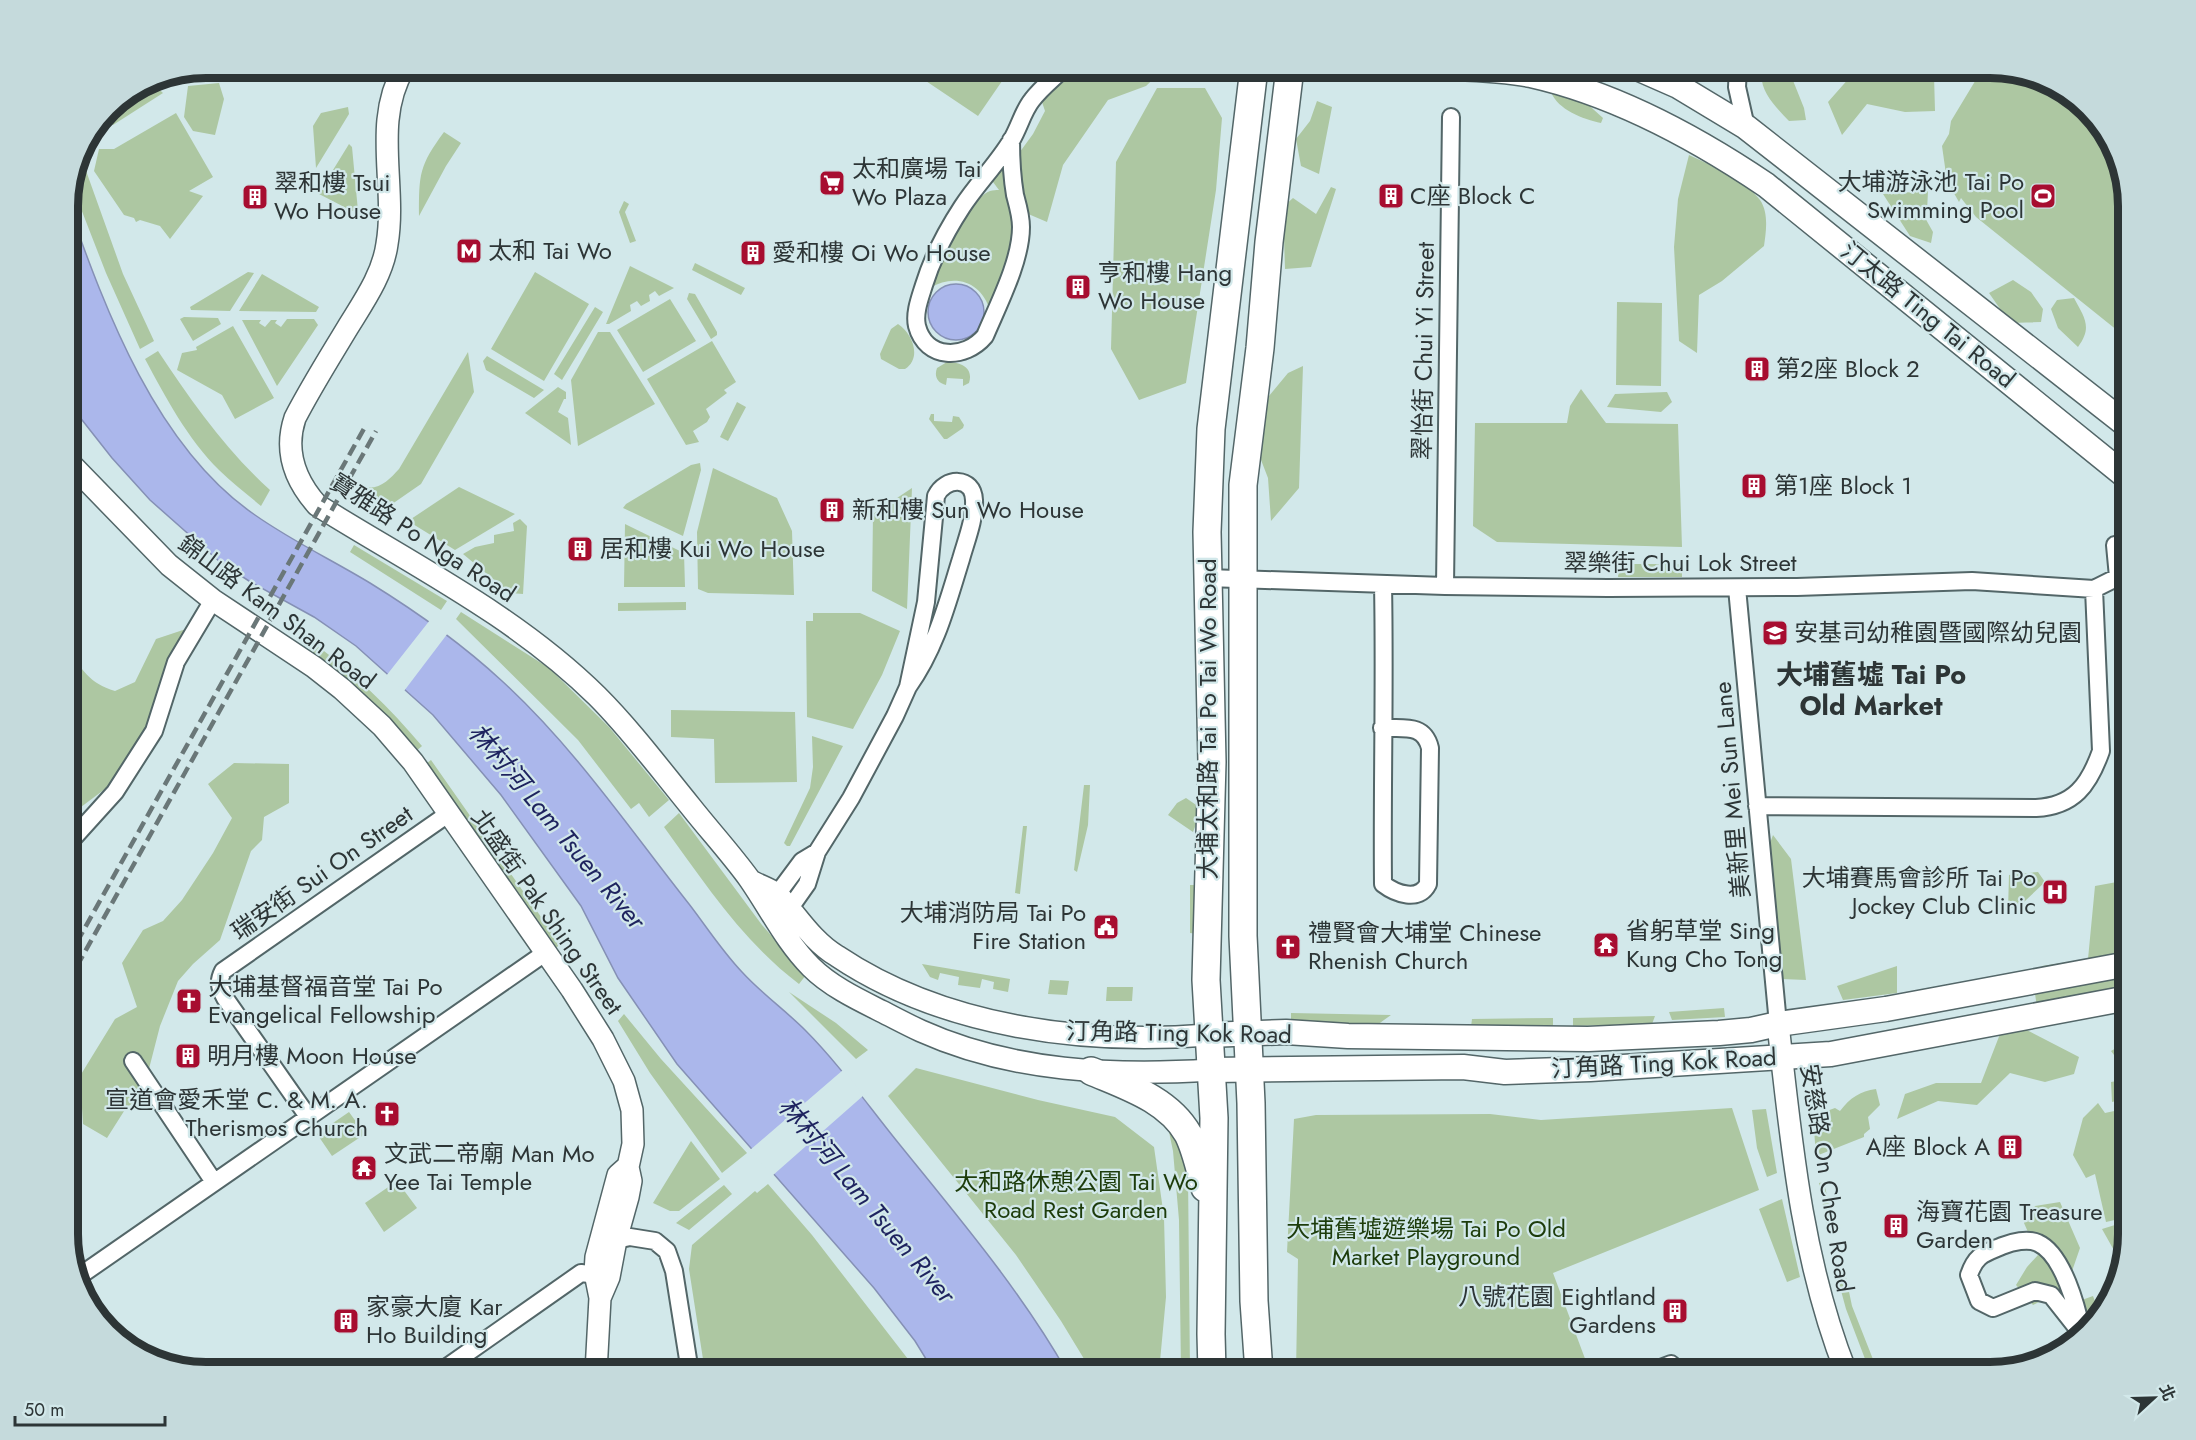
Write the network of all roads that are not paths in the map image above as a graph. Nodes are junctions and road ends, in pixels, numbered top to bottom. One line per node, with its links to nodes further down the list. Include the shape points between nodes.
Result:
1 (399, 78): 28 (street, 寶雅路 Po Nga Road, via 388,114 387,245 370,291 294,418 292,458 302,488 317,505 464,594 554,656 620,720)
2 (1054, 78): 10 (street, via 1031,100)
3 (1253, 78): 15 (main road, 大埔太和路 Tai Po Tai Wo Road, via 1210,429)
4 (1289, 78): 16 (main road, 大埔太和路 Tai Po Tai Wo Road, via 1243,485)
5 (1539, 78): 12 (main road, 汀太路 Ting Tai Road, via 1598,95 1690,137 1727,159 1776,193)
6 (1660, 78): 9 (main road, 汀太路 Ting Tai Road)
7 (1737, 78): 9 (street)
8 (1451, 117): 18 (street, 翠怡街 Chui Yi Street)
9 (1746, 127): 11 (main road, 汀太路 Ting Tai Road)
10 (1011, 140): 10 (street, via 1012,174 1021,216 1017,254 985,336 969,351 945,353 923,339 917,327 924,283 961,208)
11 (2118, 418)
12 (2118, 470)
13 (78, 471): 21 (street, 錦山路 Kam Shan Road, via 169,565)
14 (2115, 545): 20 (street, via 2118,577)
15 (1208, 578): 16 (street, 翠樂街 Chui Lok Street); 35 (main road, 大埔太和路 Tai Po Tai Wo Road, via 1212,774)
16 (1242, 579): 17 (street, 翠樂街 Chui Lok Street); 34 (main road, 大埔太和路 Tai Po Tai Wo Road, via 1242,853)
17 (1383, 584): 18 (street, 翠樂街 Chui Lok Street); 24 (street)
18 (1445, 586): 19 (street, 翠樂街 Chui Lok Street)
19 (1737, 588): 20 (street, 翠樂街 Chui Lok Street, via 1972,581); 25 (street, 美新里 Mei Sun Lane)
20 (2094, 589): 25 (street, via 2102,751 2094,773 2065,802 2036,808)
21 (213, 600): 23 (street, 錦山路 Kam Shan Road, via 314,667); 27 (street, via 176,662 154,731 115,792)
22 (908, 687): 22 (street, via 926,602 936,496 947,483 962,483 974,498 967,540 939,631 922,668); 29 (street, via 851,798 817,852 810,877)
23 (381, 726): 26 (street, 北盛街 Pak Shing Street, via 413,762)
24 (1382, 728): 24 (street, via 1418,730 1427,736 1430,748 1428,884 1417,895 1390,890 1383,884)
25 (1757, 806): 33 (street, 美新里 Mei Sun Lane)
26 (448, 814): 30 (street, 北盛街 Pak Shing Street); 41 (street, 瑞安街 Sui On Street, via 224,970 220,978 225,998)
27 (78, 833)
28 (750, 880): 29 (street, 汀角路 Ting Kok Road)
29 (778, 909): 35 (street, 汀角路 Ting Kok Road, via 835,956 878,982 943,1008 1078,1035); 40 (street, 汀角路 Ting Kok Road, via 797,951 813,969 859,1000 923,1032 980,1051 1046,1066)
30 (545, 953): 41 (street); 42 (street, 北盛街 Pak Shing Street, via 603,1039 624,1081 632,1110 633,1143)
31 (2118, 966): 33 (main road, 汀角路 Ting Kok Road, via 1886,1009)
32 (2118, 1000): 36 (main road, 汀角路 Ting Kok Road, via 1835,1053)
33 (1778, 1024): 34 (main road, 汀角路 Ting Kok Road, via 1719,1033 1588,1039); 36 (street, 安慈路 On Chee Road)
34 (1247, 1033): 35 (main road, 汀角路 Ting Kok Road); 38 (main road, 大埔太和路 Tai Po Tai Wo Road)
35 (1208, 1035): 39 (main road, 大埔太和路 Tai Po Tai Wo Road)
36 (1781, 1056): 38 (main road, 汀角路 Ting Kok Road, via 1505,1072 1463,1067); 55 (street, 安慈路 On Chee Road, via 1812,1266)
37 (134, 1062): 43 (street)
38 (1249, 1069): 39 (main road, 汀角路 Ting Kok Road); 54 (main road, 大埔太和路 Tai Po Tai Wo Road)
39 (1211, 1070): 40 (street, 汀角路 Ting Kok Road); 44 (main road, 大埔太和路 Tai Po Tai Wo Road)
40 (1091, 1071): 44 (main road, via 1152,1099 1177,1118 1188,1135)
41 (309, 1118): 43 (street)
42 (628, 1167): 45 (street, via 631,1181); 47 (street, via 618,1175 596,1257)
43 (214, 1182): 46 (street)
44 (1213, 1218): 53 (main road, 大埔太和路 Tai Po Tai Wo Road)
45 (616, 1240): 47 (street); 52 (street, via 630,1237 655,1241 667,1251 674,1271)
46 (84, 1273)
47 (602, 1275): 50 (street, via 581,1273); 51 (street)
48 (2080, 1324): 49 (street, via 2058,1261 2038,1243 2014,1241 1982,1255 1974,1263 1970,1275 1979,1301 1993,1308 2035,1291 2051,1295)
49 (2077, 1327)
50 (454, 1362)
51 (597, 1362)
52 (688, 1362)
53 (1212, 1362)
54 (1258, 1362)
55 (1842, 1362)

